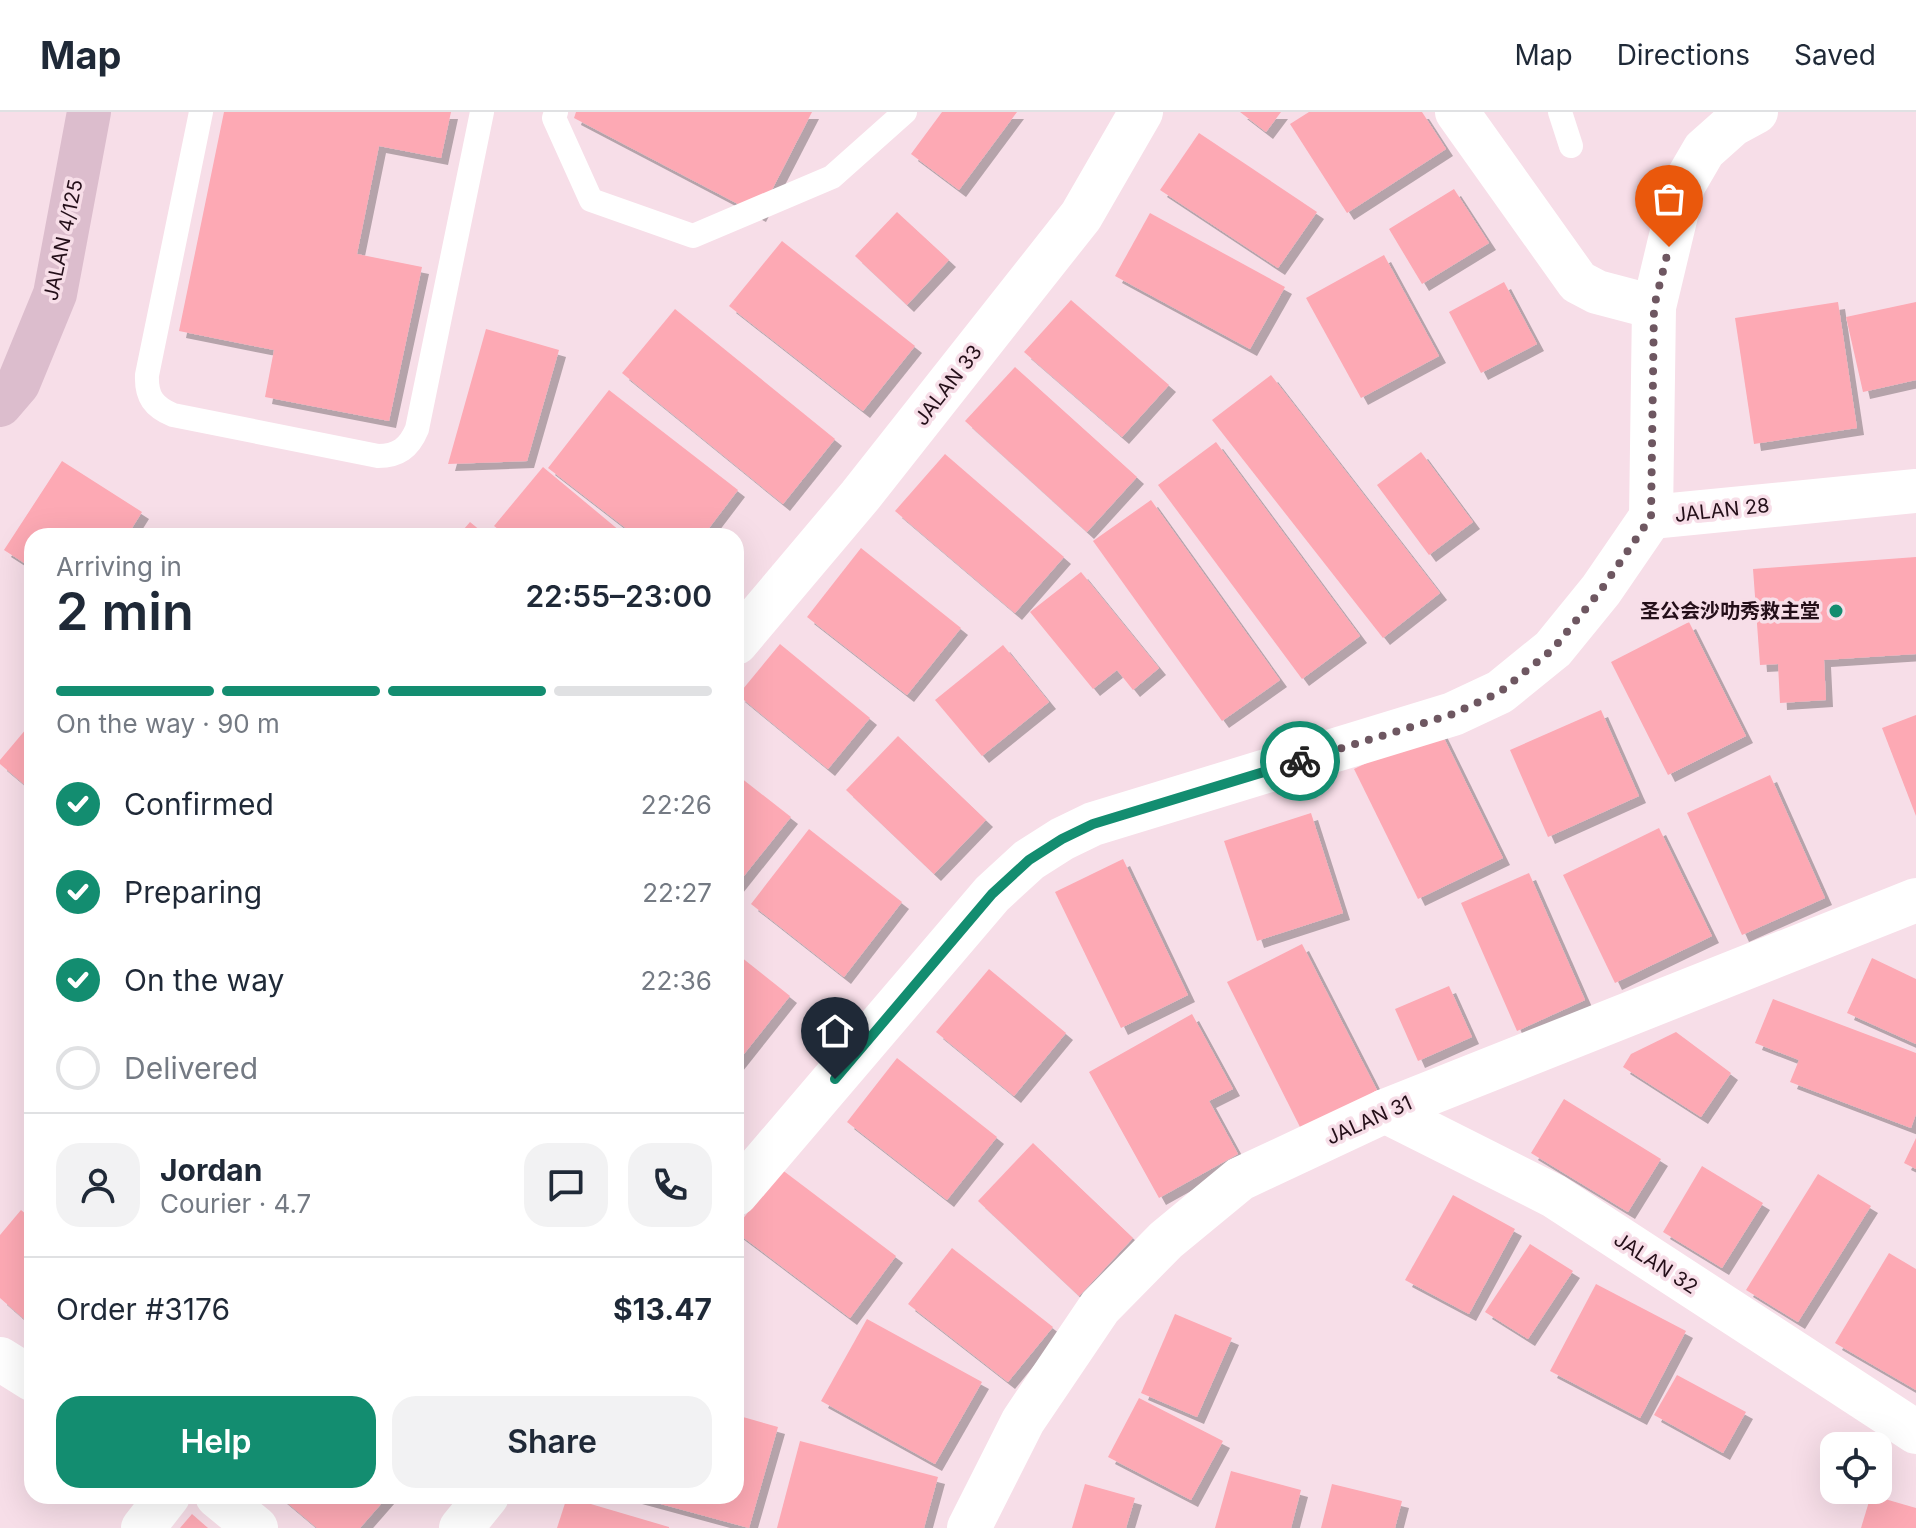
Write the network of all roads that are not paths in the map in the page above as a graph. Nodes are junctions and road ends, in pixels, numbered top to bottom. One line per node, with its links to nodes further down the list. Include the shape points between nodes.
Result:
1 (89, 112): 12 (street, JALAN 4/125, via 55,294 18,384)
2 (201, 112): 3 (lane, via 147,375 152,401 173,415 378,456 403,451 417,429)
3 (482, 112)
4 (556, 112): 5 (lane, via 554,118 591,200 693,236 832,177)
5 (905, 112)
6 (1141, 112): 15 (street, JALAN 33, via 1081,216)
7 (1457, 112): 11 (street, via 1578,282)
8 (1560, 112): 10 (lane)
9 (1756, 112): 11 (street, via 1704,150 1683,186)
10 (1571, 146)
11 (1654, 307): 14 (street)
12 (0, 405)
13 (1916, 491): 14 (street, JALAN 28)
14 (1651, 517): 18 (street, JALAN 28, via 1553,649 1500,692 1453,714 1093,824 1029,860 992,894)
15 (744, 634)
16 (1916, 900): 17 (street, JALAN 31)
17 (1385, 1111): 21 (street, JALAN 32, via 1554,1196); 28 (street, JALAN 31, via 1240,1179 1166,1240 1100,1307 1023,1421)
18 (744, 1185)
19 (0, 1359): 20 (street)
20 (24, 1374)
21 (1916, 1432)
22 (162, 1504): 25 (street)
23 (227, 1504): 26 (street)
24 (480, 1504): 27 (street)
25 (143, 1528)
26 (256, 1528)
27 (461, 1528)
28 (969, 1528)

